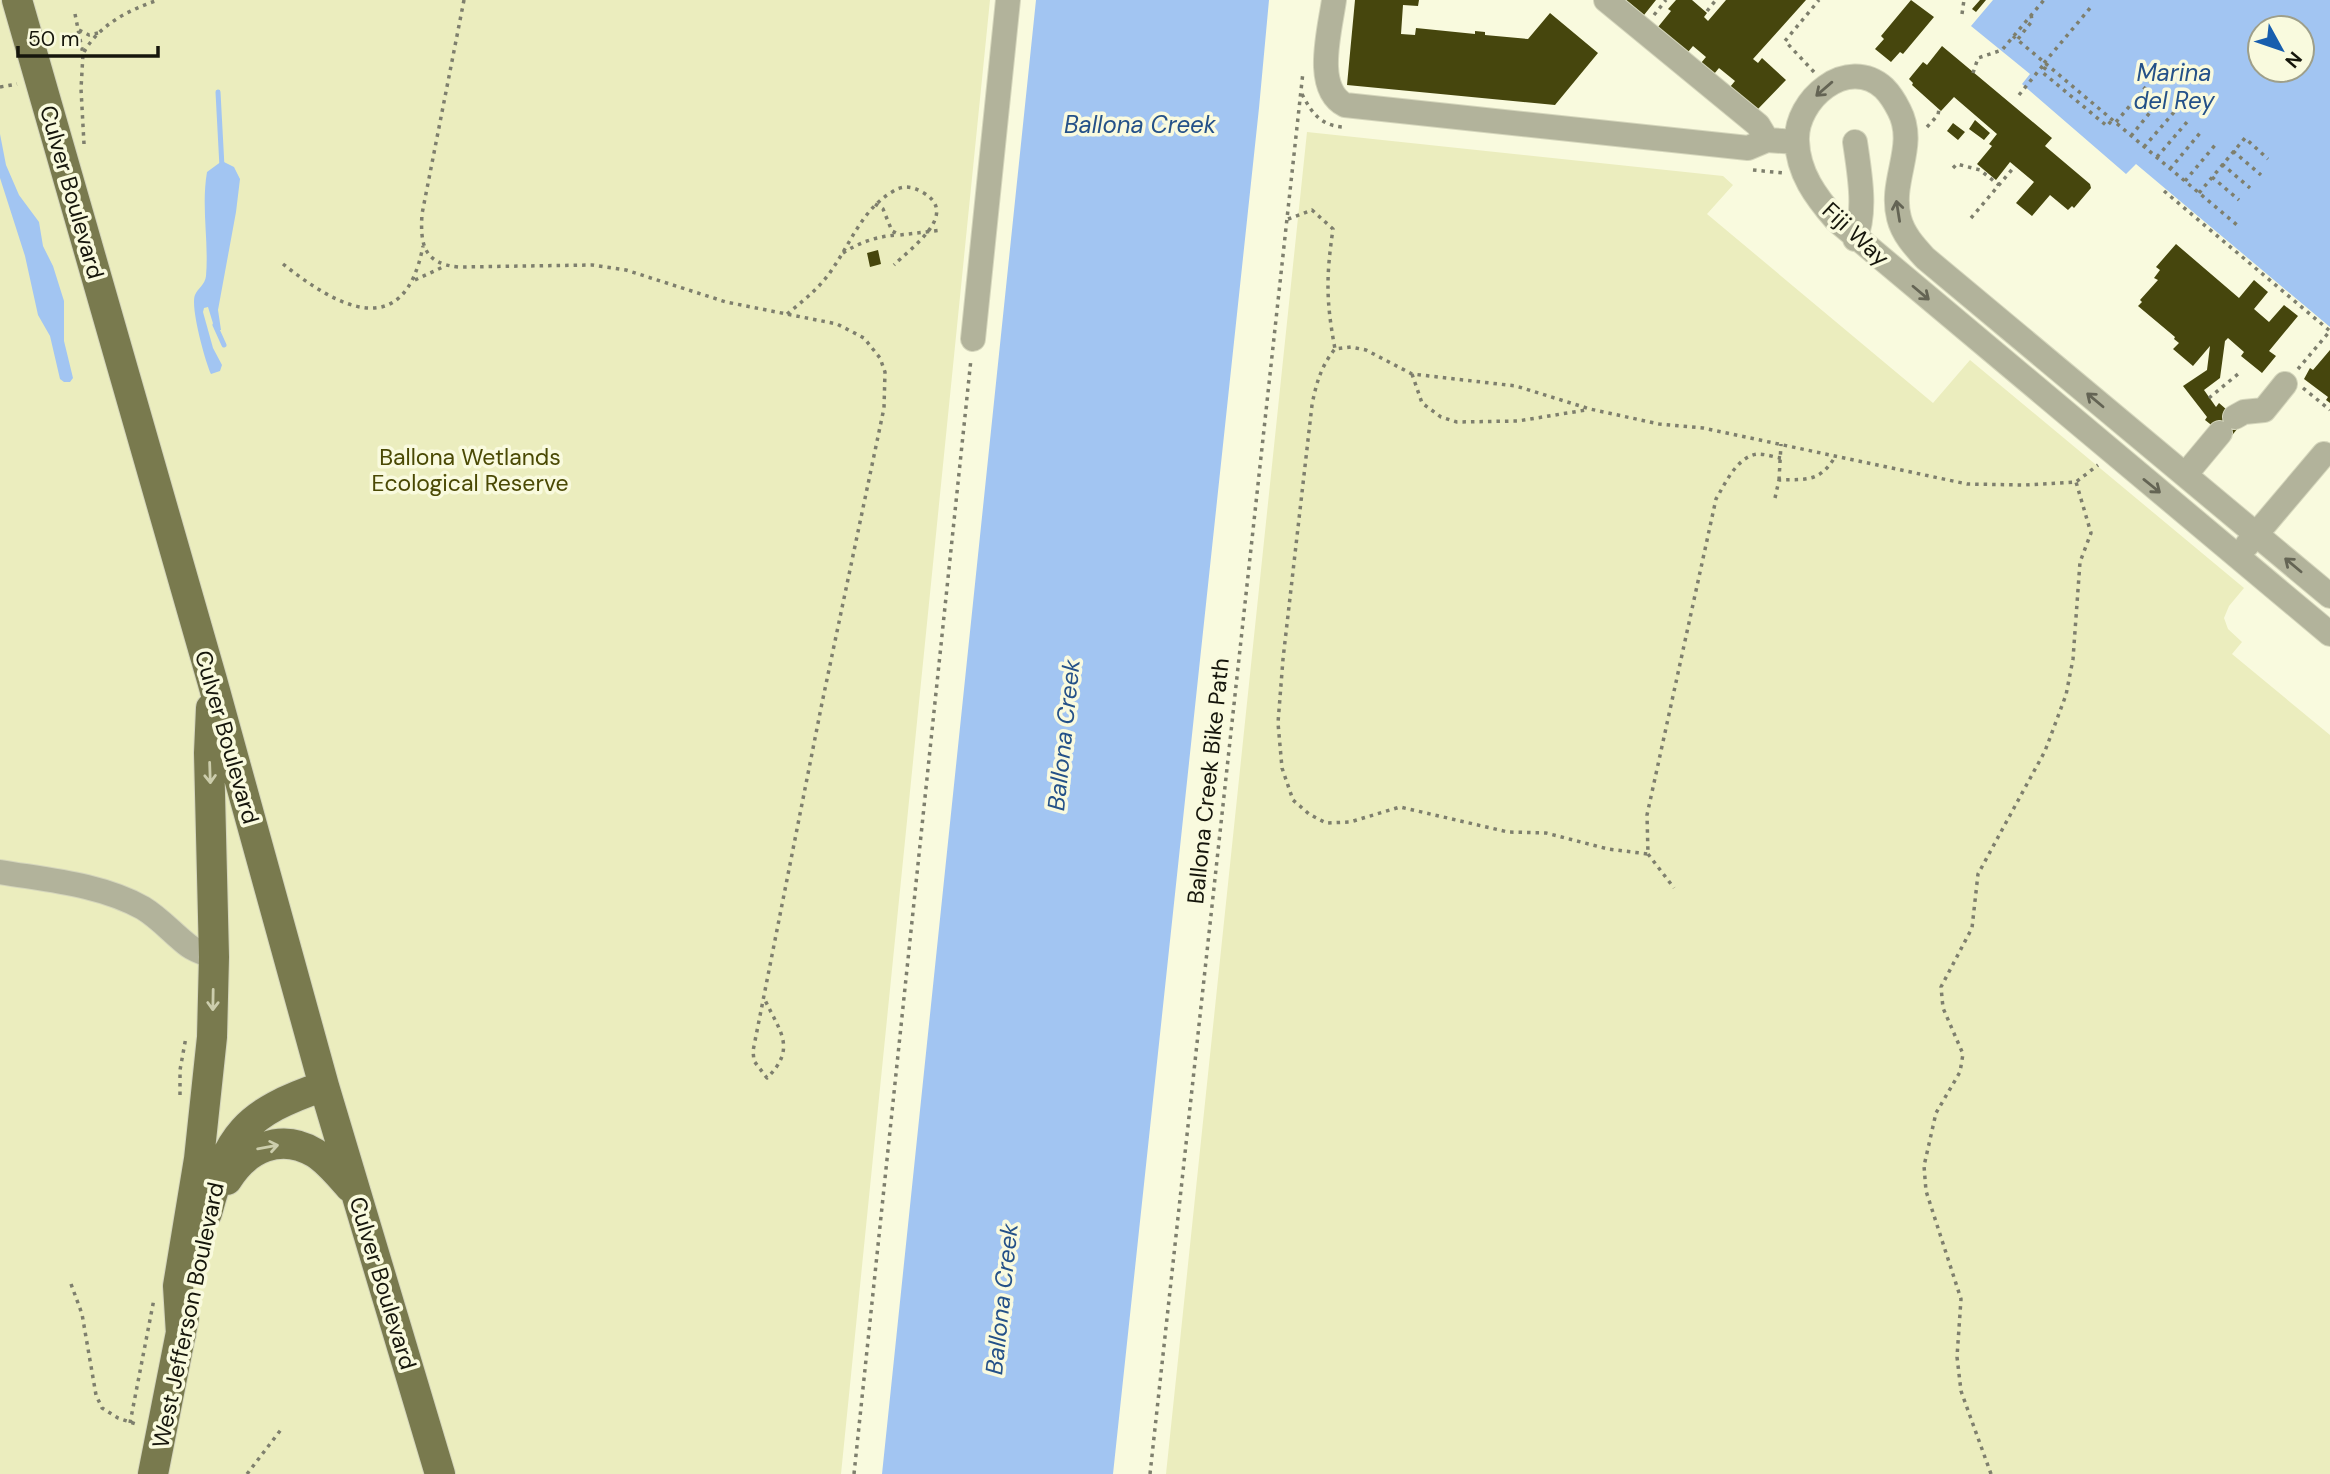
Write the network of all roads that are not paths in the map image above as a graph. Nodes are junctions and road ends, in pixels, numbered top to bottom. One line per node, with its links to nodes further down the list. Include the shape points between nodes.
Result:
1 (17, 0): 19 (main road, Culver Boulevard)
2 (1008, 0): 9 (street)
3 (1334, 0): 5 (street, via 1325,74 1332,93 1346,105 1748,148)
4 (1606, 0): 5 (street, via 1758,125)
5 (1767, 140): 6 (street)
6 (1797, 142): 8 (street, Fiji Way, via 1804,176 1821,204); 11 (street, Fiji Way, one-way to 6, via 1909,241 1896,205 1906,130 1885,89 1861,77 1834,80 1802,113)
7 (1855, 142): 8 (street, via 1862,214)
8 (1855, 239): 12 (street, Fiji Way, one-way to 12)
9 (973, 339)
10 (2288, 381): 14 (street, via 2263,410 2244,412 2228,425)
11 (2130, 429): 12 (street); 14 (street, Fiji Way)
12 (2110, 452): 16 (street, Fiji Way, one-way to 16)
13 (2324, 454): 15 (street)
14 (2185, 475): 15 (street, Fiji Way)
15 (2256, 534): 16 (street); 17 (street, Fiji Way, one-way to 15)
16 (2237, 557): 18 (street, Fiji Way)
17 (2330, 596)
18 (2330, 634)
19 (212, 680): 21 (main road, one-way to 21, via 209,753); 22 (main road, Culver Boulevard)
20 (0, 872): 21 (street, via 114,895 166,924 190,948)
21 (214, 957): 25 (main road, one-way to 25, via 212,1037 199,1159 178,1286)
22 (324, 1086): 23 (main road, Culver Boulevard); 24 (main road, West Jefferson Boulevard, via 275,1105 240,1132 227,1152)
23 (355, 1192): 24 (main road, one-way to 23, via 236,1165 253,1150 270,1146 312,1151); 27 (main road, Culver Boulevard)
24 (207, 1212): 25 (main road, West Jefferson Boulevard)
25 (181, 1334): 26 (main road, West Jefferson Boulevard)
26 (153, 1474)
27 (440, 1474)

